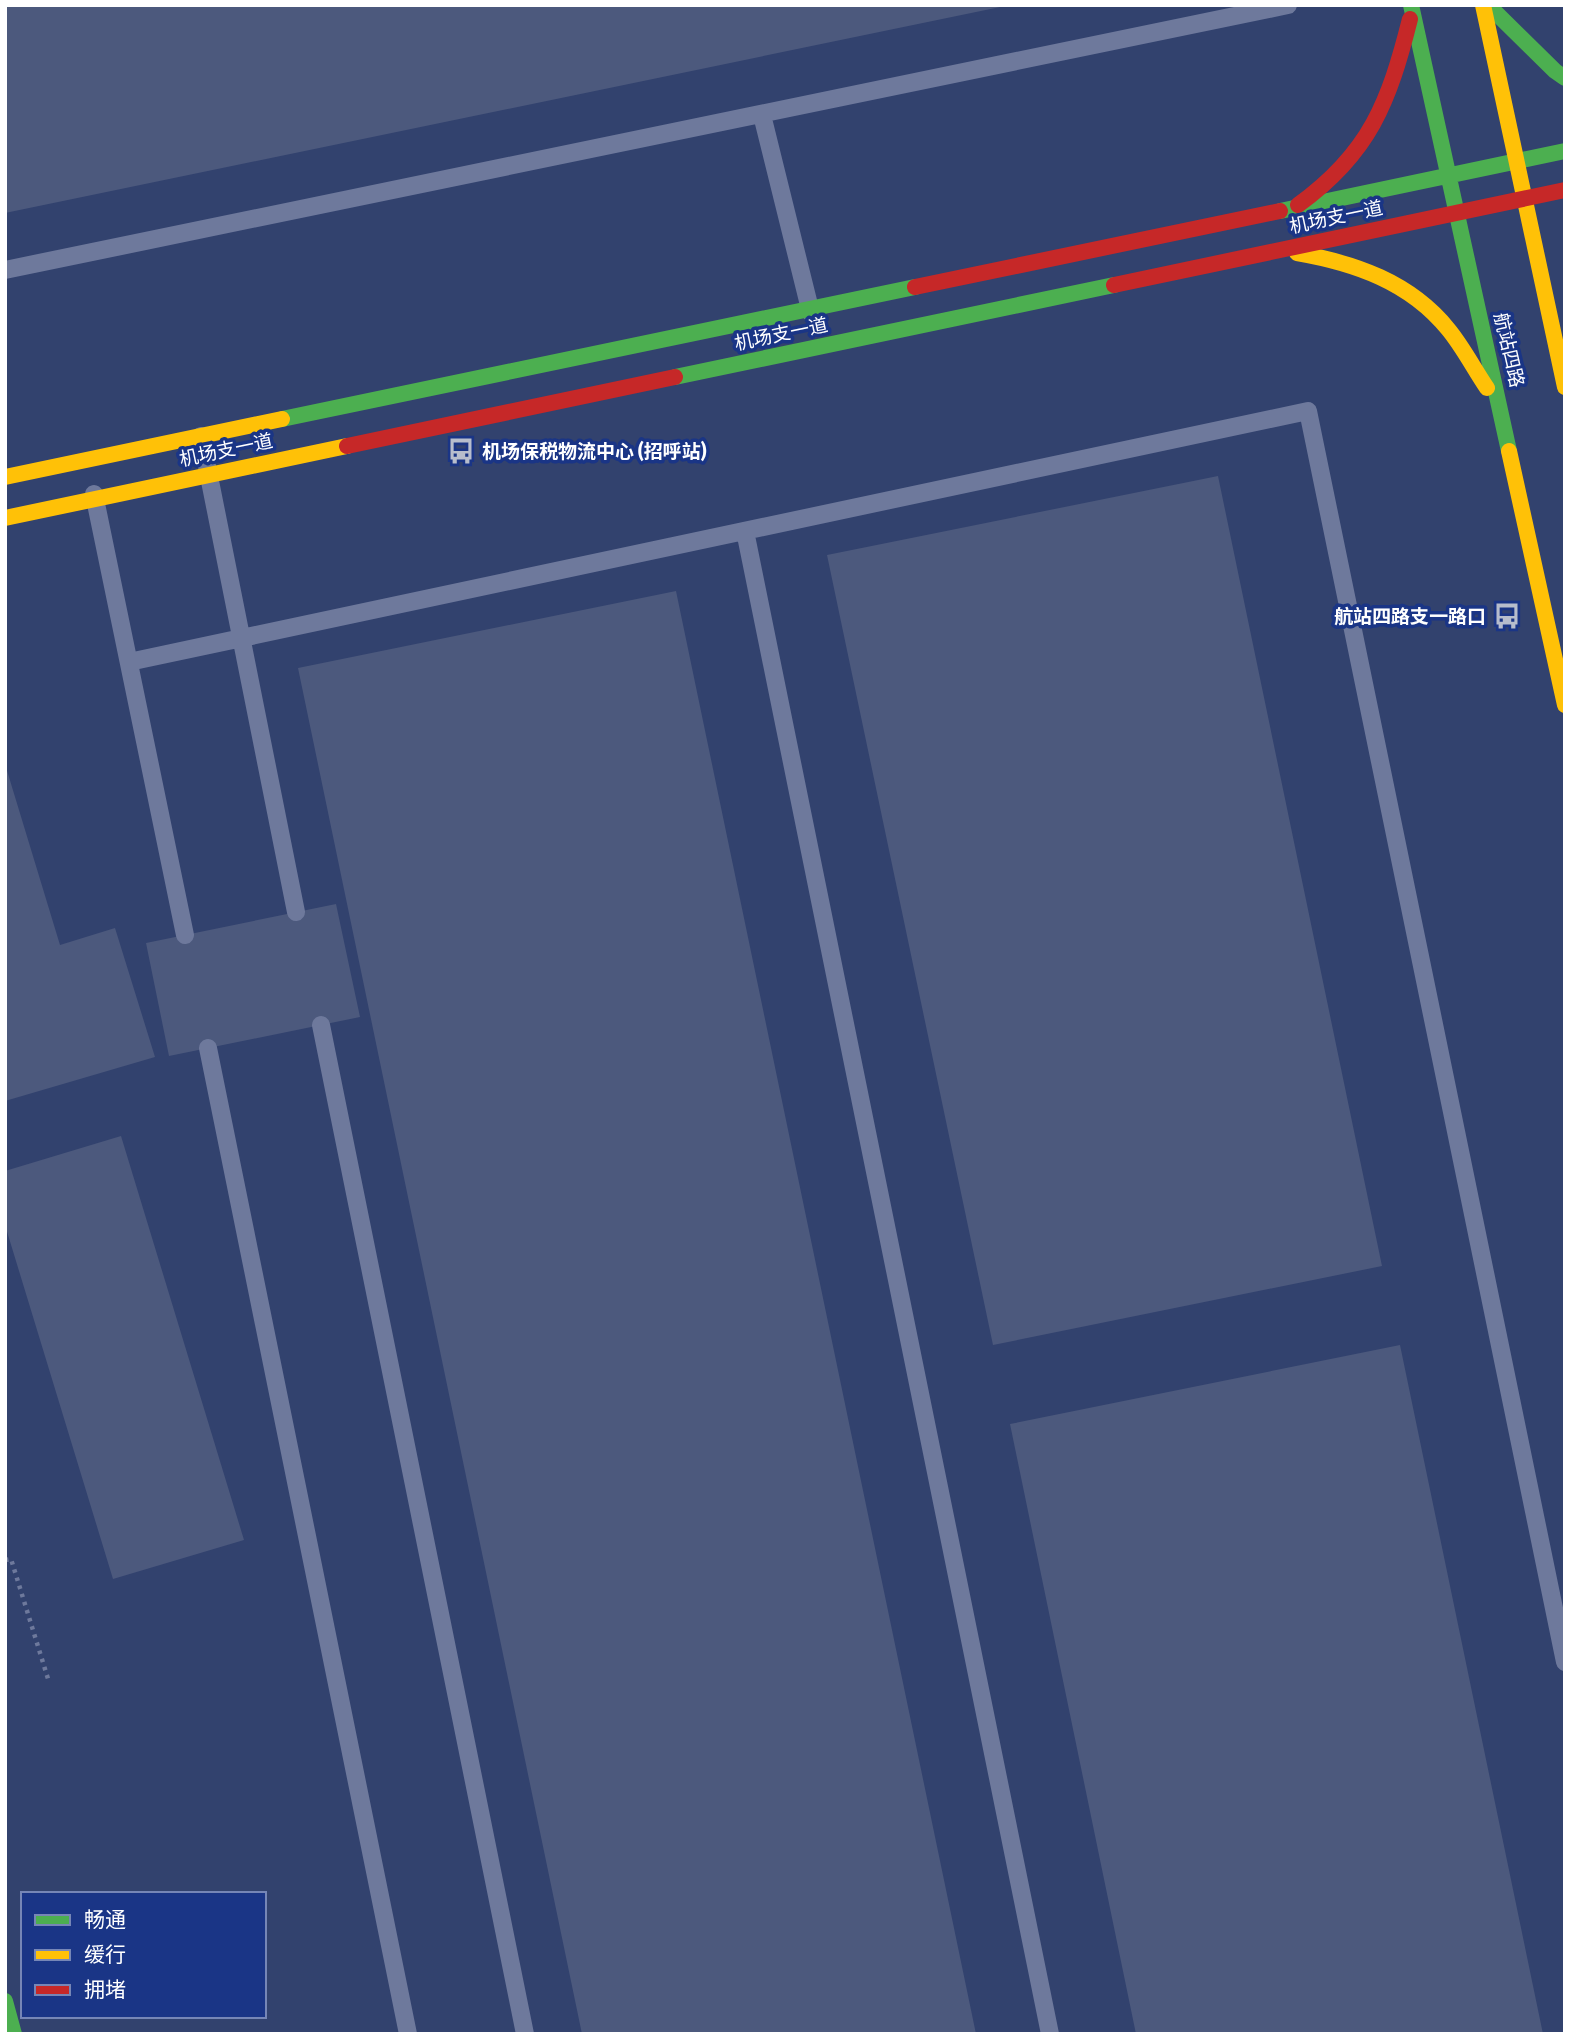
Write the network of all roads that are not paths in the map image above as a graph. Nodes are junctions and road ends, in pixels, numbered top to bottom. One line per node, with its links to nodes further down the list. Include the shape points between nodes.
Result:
1 (1288, 5): 5 (lane)
2 (1485, 5): 4 (street); 7 (street)
3 (1411, 8): 8 (street, 航站四路); 11 (street, via 1392,84 1368,134 1328,183)
4 (1565, 78)
5 (762, 114): 14 (lane); 15 (lane)
6 (1565, 151): 7 (street, 机场支一道)
7 (1516, 161): 8 (street, 机场支一道); 10 (street)
8 (1447, 176): 11 (street, 机场支一道); 12 (street, 航站四路)
9 (1565, 190): 10 (street, 机场支一道)
10 (1524, 199): 12 (street, 机场支一道); 17 (street)
11 (1290, 209): 15 (street, 机场支一道)
12 (1455, 214): 13 (street, 机场支一道); 18 (street, 航站四路)
13 (1274, 252): 16 (street, 机场支一道); 18 (street, via 1351,265 1413,294 1449,330)
14 (5, 270)
15 (811, 309): 16 (lane); 19 (street, 机场支一道)
16 (820, 347): 21 (street, 机场支一道)
17 (1565, 387)
18 (1501, 409): 28 (street, 航站四路)
19 (201, 436): 20 (street, 机场支一道); 21 (lane)
20 (87, 460): 22 (street, 机场支一道); 23 (lane)
21 (209, 475): 23 (street, 机场支一道); 26 (lane)
22 (5, 477)
23 (95, 499): 24 (street, 机场支一道); 27 (lane)
24 (5, 518)
25 (745, 531): 26 (lane); 33 (lane, via 1308,411); 38 (lane)
26 (242, 638): 27 (lane); 29 (lane)
27 (129, 662): 30 (lane)
28 (1565, 705)
29 (296, 912)
30 (185, 935)
31 (321, 1025): 37 (lane)
32 (208, 1048): 36 (lane)
33 (1565, 1662)
34 (5, 2001): 35 (street)
35 (14, 2034)
36 (408, 2034)
37 (525, 2034)
38 (1050, 2034)

